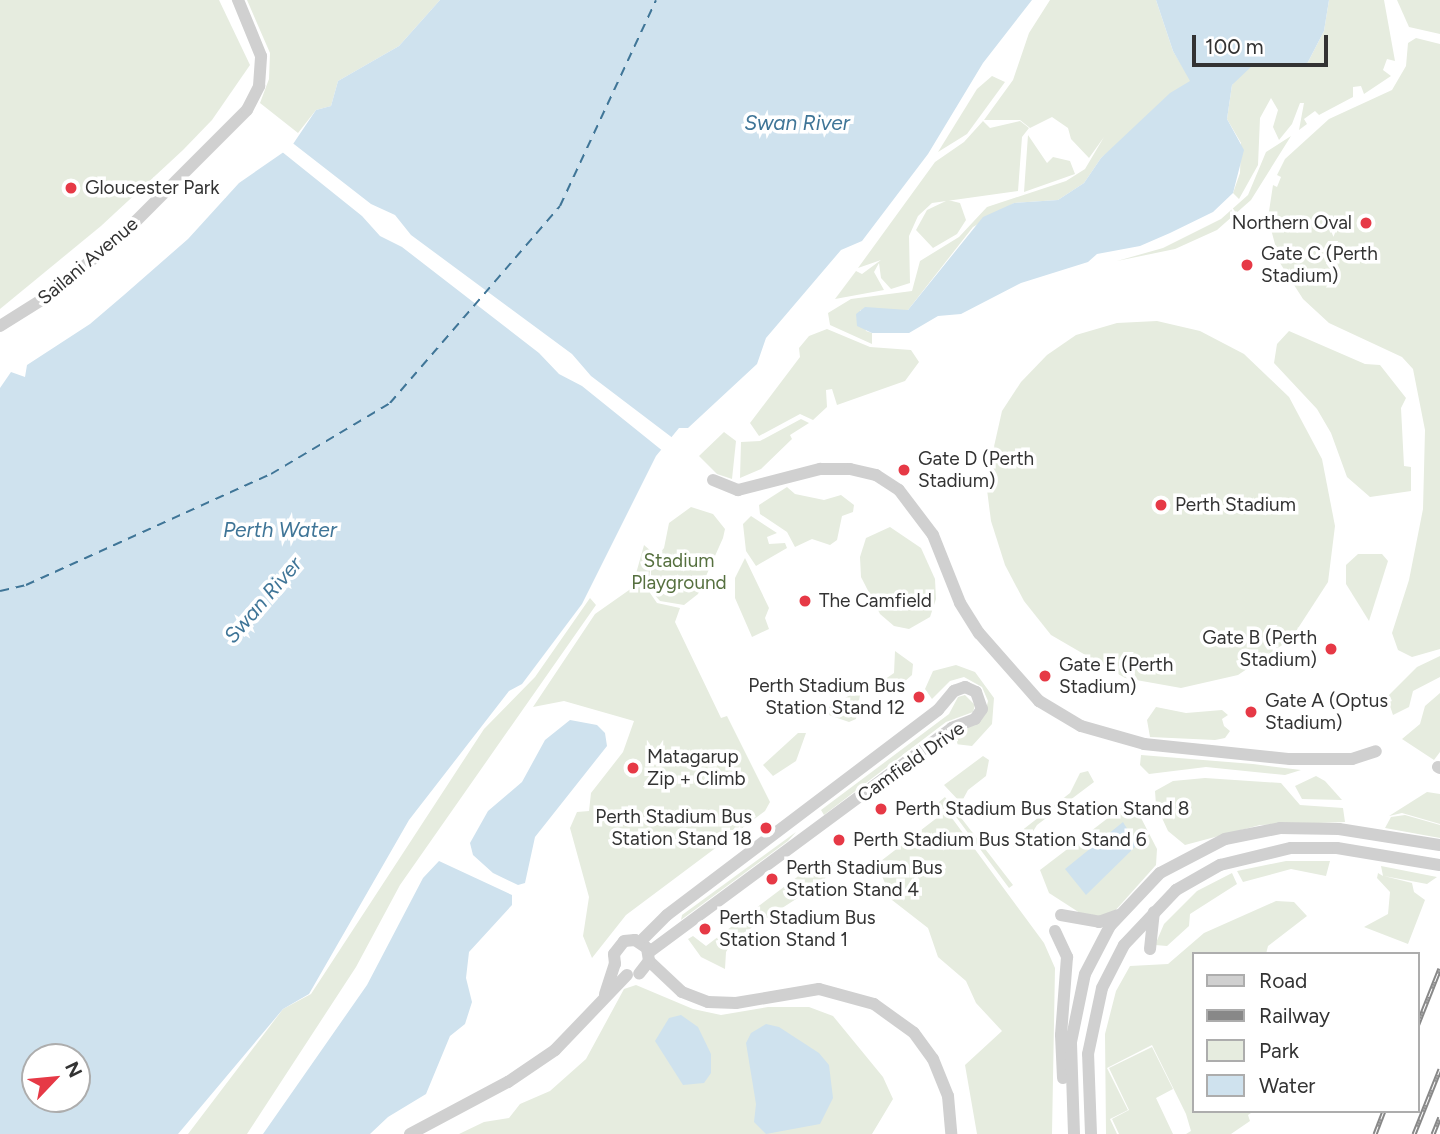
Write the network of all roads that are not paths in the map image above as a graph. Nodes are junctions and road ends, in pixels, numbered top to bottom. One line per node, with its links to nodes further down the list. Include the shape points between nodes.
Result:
1 (238, 0): 2 (street, Sailani Avenue, via 261,56 259,86 247,110 67,281)
2 (0, 326)
3 (712, 480): 4 (street, via 738,490 820,469 850,469 876,475 899,490 933,535 960,603 987,644 1039,701 1082,726 1144,744 1290,759 1352,759)
4 (1376, 751)
5 (1440, 845): 9 (street, via 1339,829 1280,828 1207,846 1160,873)
6 (1437, 865): 7 (street, via 1337,848 1291,848 1244,857 1188,882)
7 (1155, 908): 11 (street); 21 (street, via 1123,947 1098,999 1088,1054)
8 (1061, 915): 9 (street, via 1099,922)
9 (1118, 915): 20 (street, via 1093,956 1075,1008 1070,1073)
10 (1055, 931): 19 (street, via 1067,957 1061,1035)
11 (1150, 950)
12 (646, 952): 12 (street, Camfield Drive, via 667,915 938,710 954,691 965,687 980,697 982,709 975,719 953,728); 13 (street, via 620,944); 14 (street); 15 (street)
13 (615, 964): 14 (street); 16 (street)
14 (633, 974): 15 (street); 16 (street)
15 (672, 984): 18 (street, via 695,998 722,1004 819,989 874,1004 914,1033 933,1059 948,1096)
16 (604, 995): 17 (street, via 555,1050 532,1067)
17 (410, 1134)
18 (951, 1134)
19 (1066, 1134)
20 (1074, 1134)
21 (1091, 1134)

